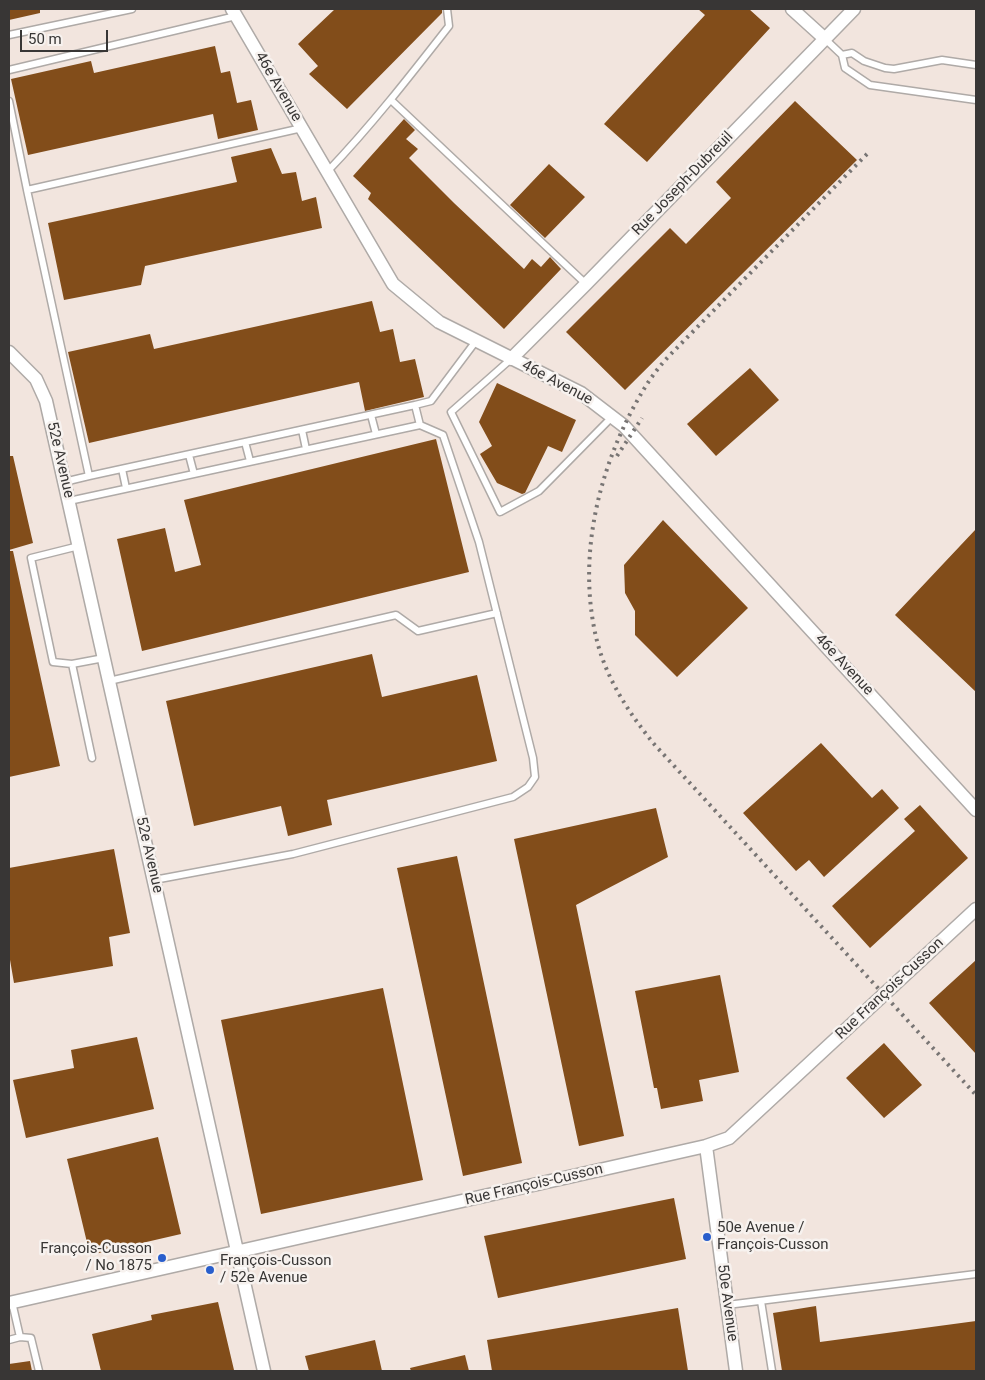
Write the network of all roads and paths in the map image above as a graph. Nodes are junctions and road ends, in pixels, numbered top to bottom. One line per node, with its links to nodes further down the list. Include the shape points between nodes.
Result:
1 (132, 9): 6 (lane)
2 (447, 9): 11 (lane, via 449,26)
3 (792, 9): 7 (street)
4 (854, 9): 7 (street, Rue Joseph-Dubreuil)
5 (234, 12): 10 (lane); 14 (street, 46e Avenue)
6 (9, 35)
7 (824, 38): 8 (lane); 17 (street, Rue Joseph-Dubreuil)
8 (842, 55): 9 (lane, via 852,53 885,68 942,60); 12 (lane, via 845,68 870,85)
9 (976, 65)
10 (9, 70)
11 (391, 100): 15 (lane); 17 (lane)
12 (976, 100)
13 (9, 101): 16 (lane)
14 (302, 128): 15 (street, 46e Avenue); 16 (lane)
15 (327, 172): 18 (street, 46e Avenue, via 393,284 439,322)
16 (27, 190): 33 (lane)
17 (586, 284): 20 (street, Rue Joseph-Dubreuil)
18 (476, 341): 20 (street, 46e Avenue); 21 (lane, via 431,401)
19 (9, 352): 34 (street, 52e Avenue, via 36,379 46,401)
20 (511, 359): 23 (street, 46e Avenue, via 581,393); 23 (lane, via 451,412 500,512 539,491)
21 (415, 405): 22 (lane); 24 (lane)
22 (371, 415): 25 (lane); 26 (lane)
23 (612, 417): 43 (street, 46e Avenue, via 632,434)
24 (420, 425): 26 (lane); 38 (lane, via 443,435 479,542)
25 (302, 430): 27 (lane); 28 (lane)
26 (376, 434): 28 (lane)
27 (245, 442): 29 (lane); 30 (lane)
28 (306, 450): 30 (lane)
29 (188, 455): 31 (lane); 32 (lane)
30 (250, 461): 32 (lane)
31 (122, 469): 33 (lane); 35 (lane)
32 (194, 474): 35 (lane)
33 (89, 476): 34 (lane)
34 (64, 482): 36 (street, 52e Avenue)
35 (126, 488): 36 (lane)
36 (69, 501): 37 (street, 52e Avenue)
37 (79, 546): 39 (street, 52e Avenue); 40 (lane, via 31,558 53,662)
38 (497, 613): 41 (lane, via 418,631 396,615); 44 (lane, via 533,758 535,777 528,787 513,797 293,854)
39 (104, 658): 40 (lane); 41 (street, 52e Avenue)
40 (72, 664): 42 (lane)
41 (109, 681): 44 (street, 52e Avenue)
42 (92, 758)
43 (976, 810)
44 (154, 880): 47 (street, 52e Avenue)
45 (976, 909): 46 (street, Rue François-Cusson, via 729,1138)
46 (706, 1146): 47 (street, Rue François-Cusson); 51 (street, 50e Avenue)
47 (238, 1250): 50 (street, Rue François-Cusson); 55 (street, 52e Avenue)
48 (976, 1274): 49 (lane)
49 (761, 1301): 51 (lane); 57 (lane)
50 (10, 1302): 52 (lane)
51 (727, 1305): 56 (street, 50e Avenue)
52 (20, 1337): 53 (lane); 54 (lane, via 31,1338)
53 (9, 1340)
54 (39, 1371)
55 (264, 1371)
56 (736, 1371)
57 (772, 1371)

